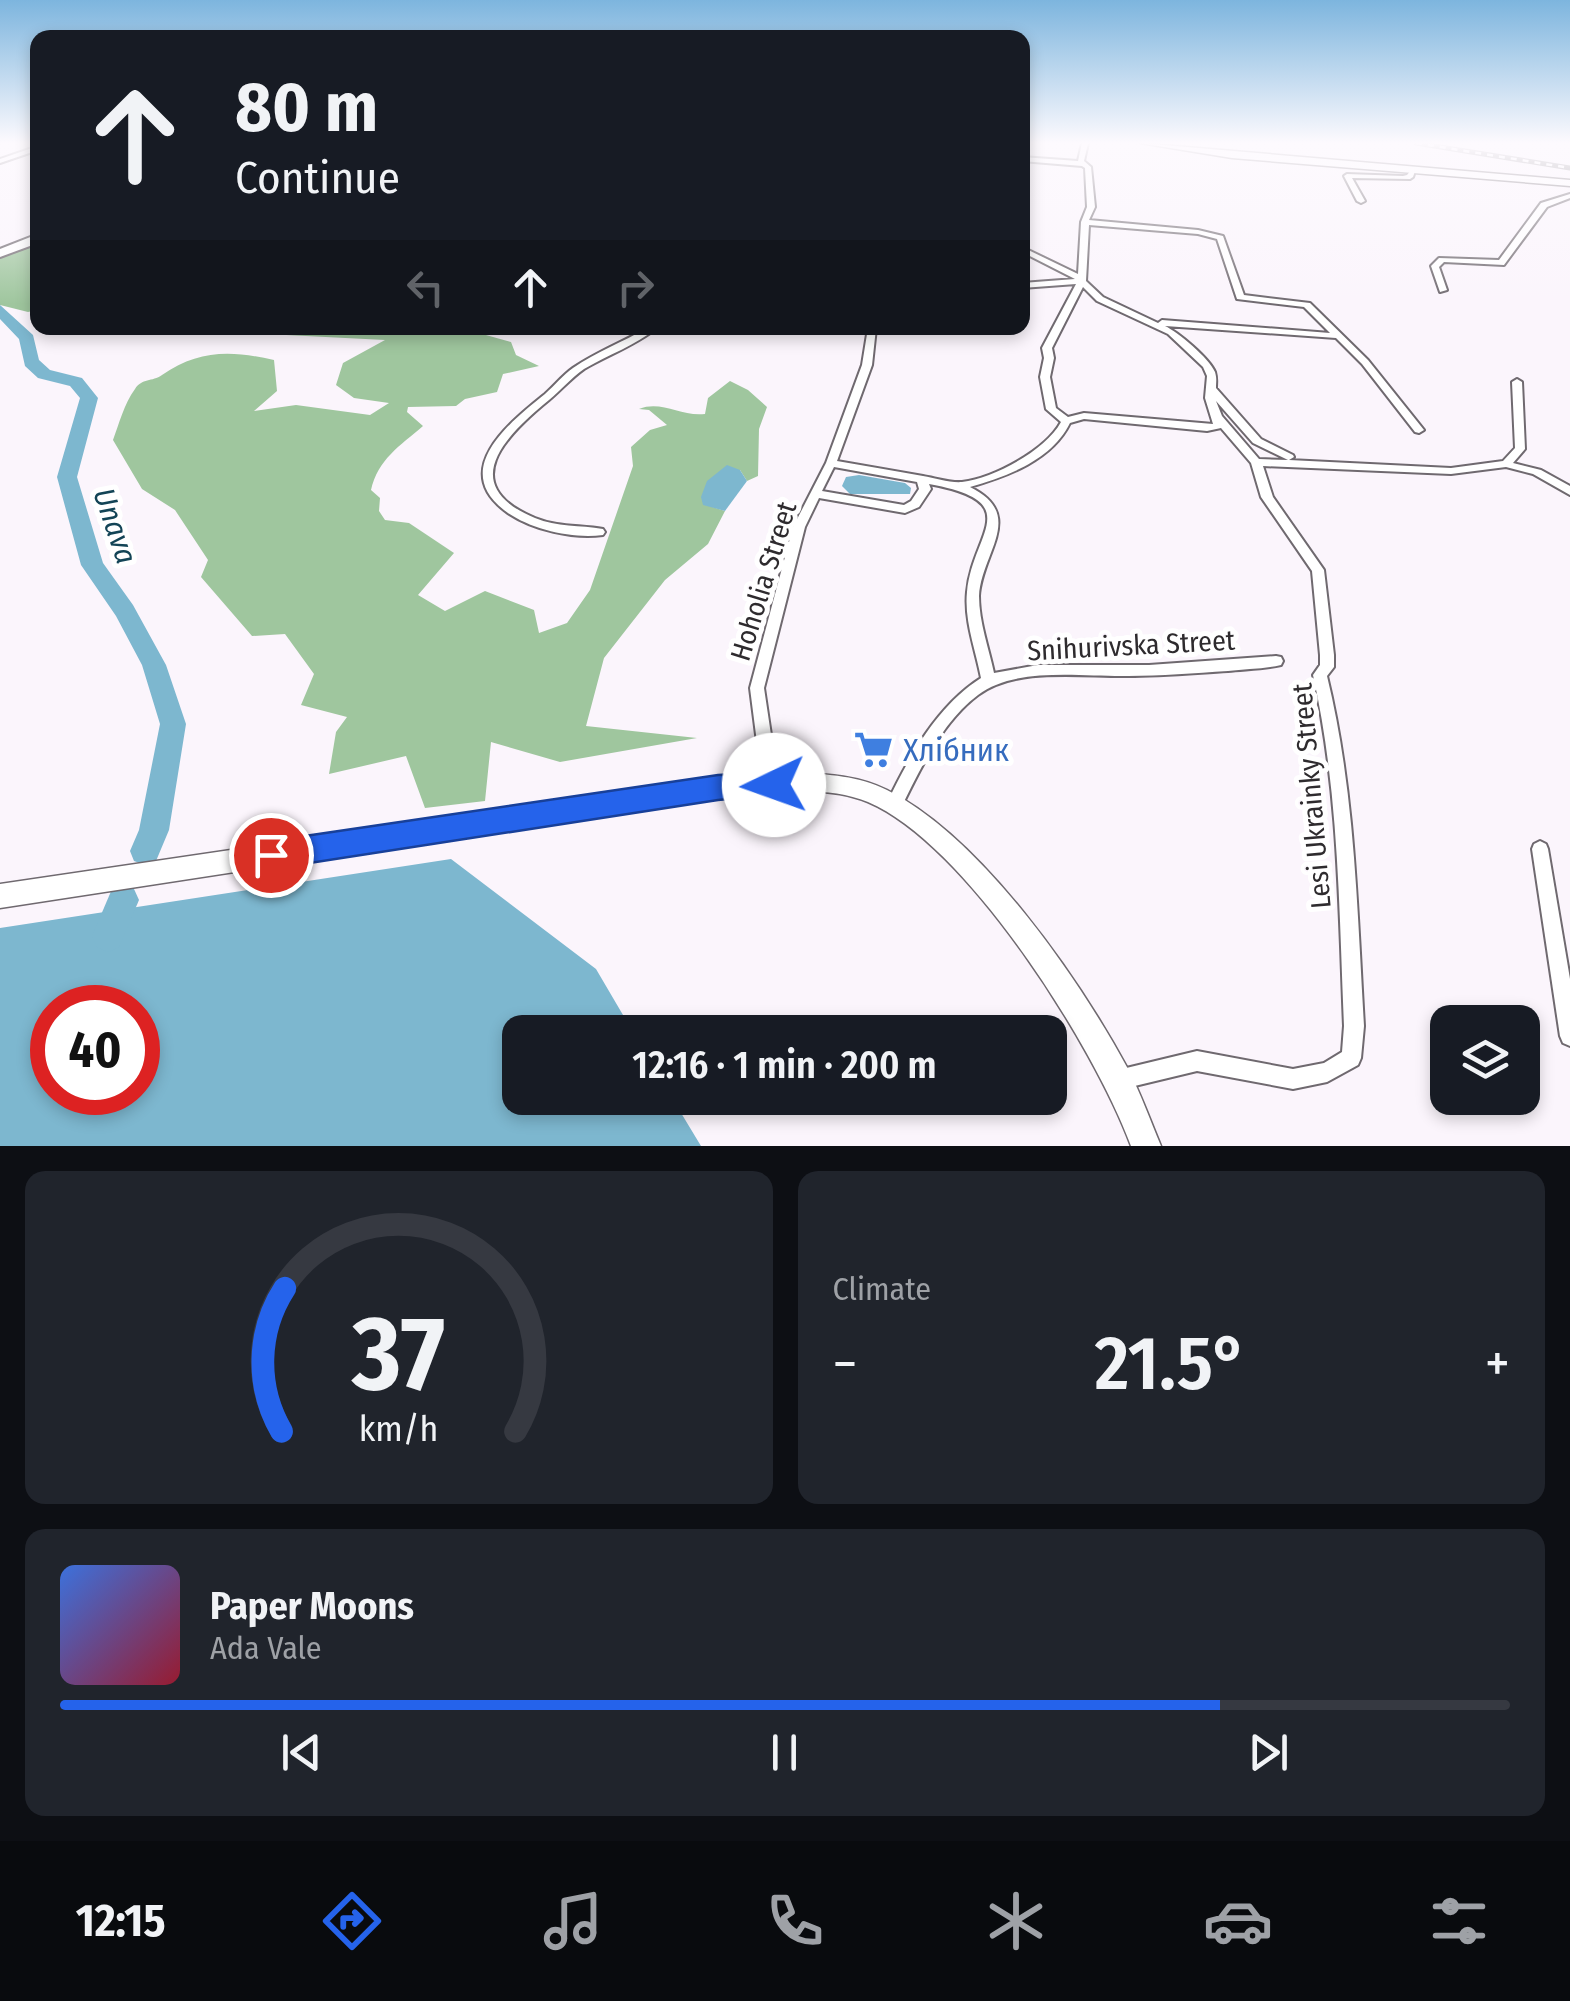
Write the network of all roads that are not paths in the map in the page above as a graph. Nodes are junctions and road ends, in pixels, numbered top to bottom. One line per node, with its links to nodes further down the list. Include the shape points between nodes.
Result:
1 (1089, 196): 5 (street)
2 (1358, 196): 4 (street)
3 (1569, 196): 9 (street, via 1544,205)
4 (1361, 201)
5 (1085, 222): 11 (street); 17 (street, via 1220,238 1240,297 1302,301)
6 (30, 241): 7 (main road)
7 (0, 253)
8 (1030, 253): 11 (street)
9 (1501, 263): 10 (street); 13 (street, via 1442,260 1435,266)
10 (1497, 276)
11 (1082, 281): 12 (street); 14 (street, via 1100,299); 21 (street, via 1047,348 1051,409)
12 (1030, 285)
13 (1443, 290)
14 (1154, 323): 17 (street); 19 (street, via 1200,357 1212,376)
15 (642, 335): 31 (street, via 584,366 520,416 488,469 494,495 522,516 561,531)
16 (871, 335): 24 (street, Hoholia Street, via 867,365)
17 (1339, 336): 22 (street)
18 (1517, 382): 26 (street, via 1520,449)
19 (1211, 390): 20 (street); 25 (street, via 1258,441)
20 (1216, 417): 21 (street, via 1218,426 1207,428 1084,416); 23 (street, Lesi Ukrainky Street)
21 (1066, 421): 28 (street, via 1062,435 1040,451)
22 (1419, 430)
23 (1256, 462): 25 (street); 39 (street, Lesi Ukrainky Street, via 1267,497 1318,570 1327,656 1320,675 1338,751 1344,834 1351,1058 1293,1079 1197,1060)
24 (831, 463): 27 (street); 30 (street, Hoholia Street)
25 (1306, 463): 26 (street, via 1450,471)
26 (1506, 464): 29 (street)
27 (921, 479): 28 (street); 30 (street, Hoholia Street, via 921,498 905,508)
28 (960, 486): 33 (street, Snihurivska Street, via 988,502 993,514 994,530 972,592)
29 (1570, 491)
30 (816, 494): 34 (street, Hoholia Street, via 799,527 758,688 767,758)
31 (599, 532)
32 (1276, 662): 33 (street, Snihurivska Street, via 1126,671 1076,667)
33 (989, 681): 35 (street, via 945,723)
34 (802, 783): 35 (street, via 836,784); 37 (street, via 718,788)
35 (895, 803): 39 (street, via 988,889)
36 (1540, 849): 38 (street)
37 (0, 896)
38 (1570, 1036)
39 (1118, 1080): 40 (street)
40 (1146, 1146)

